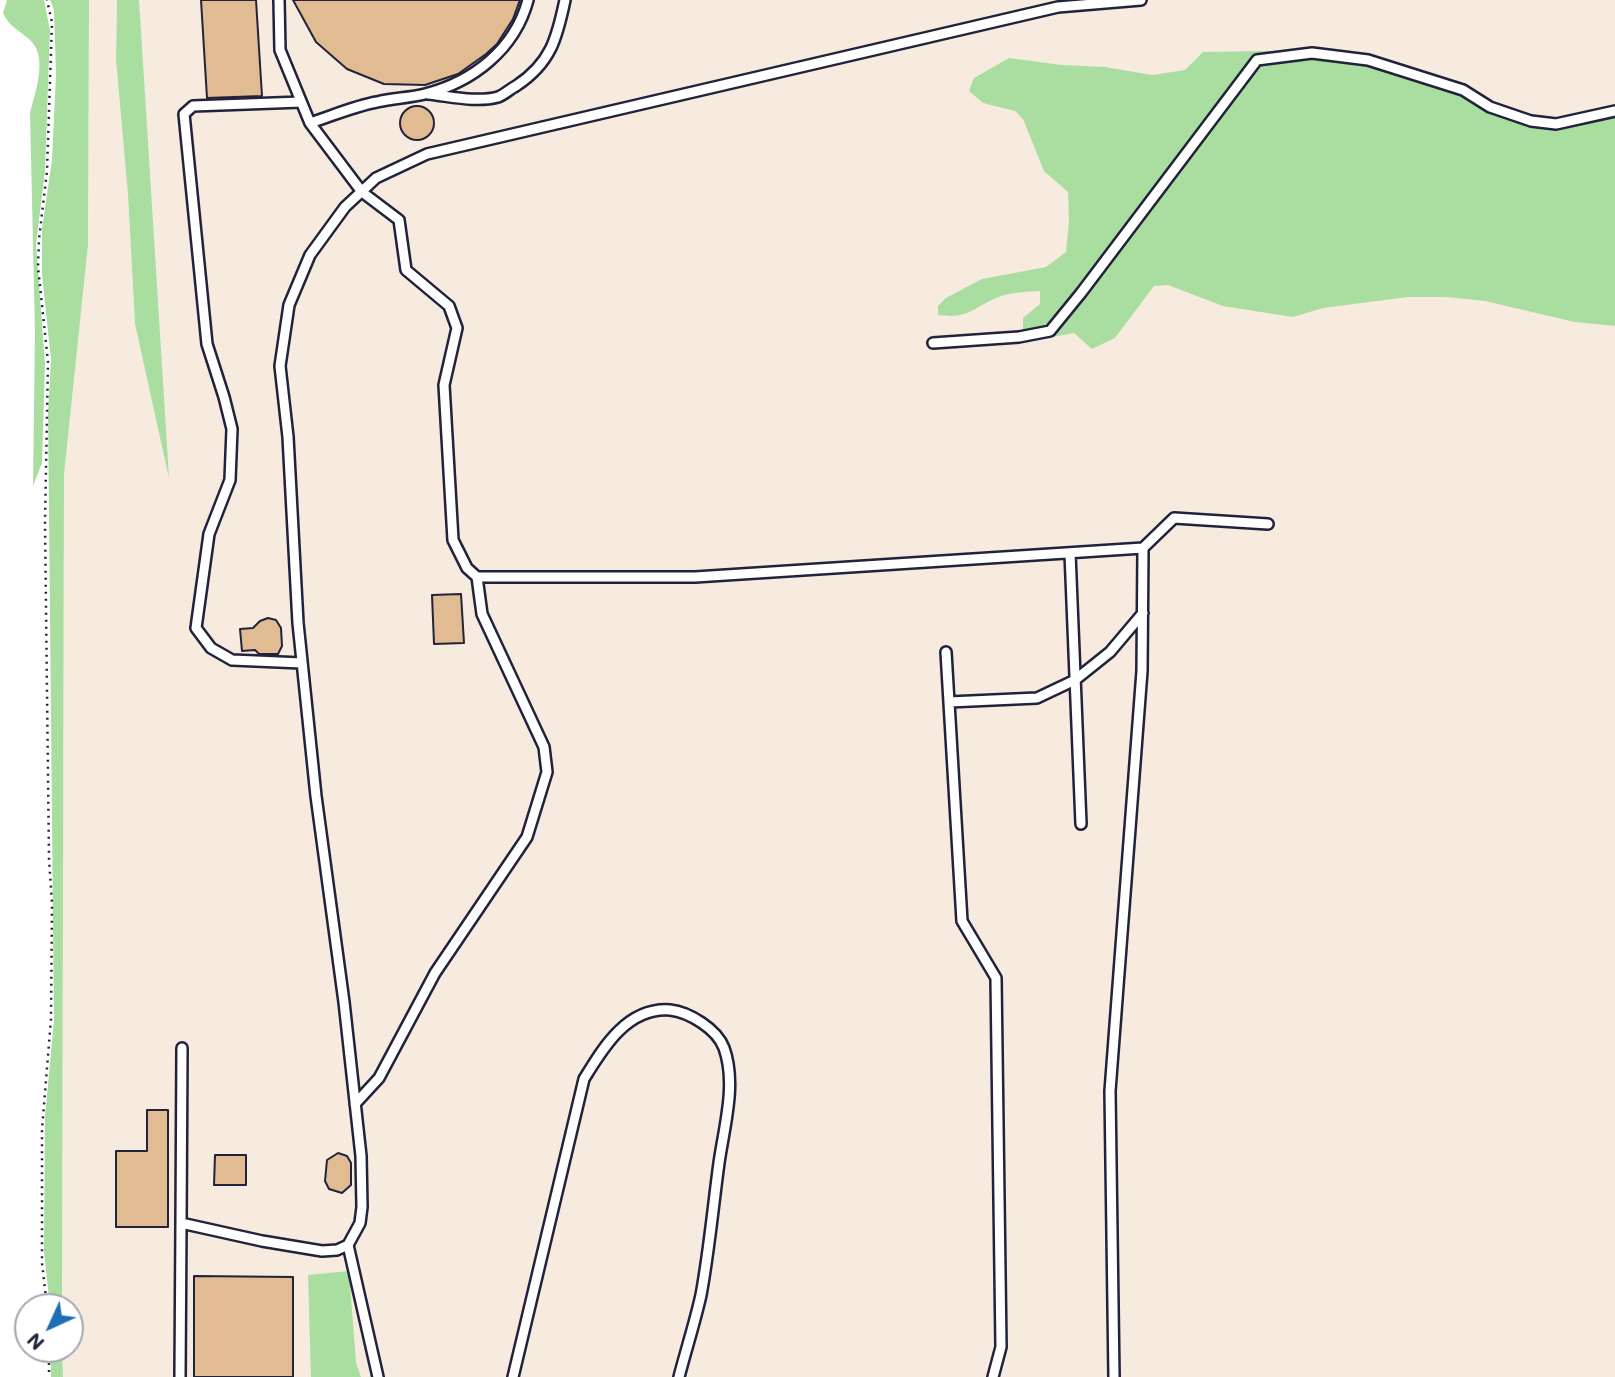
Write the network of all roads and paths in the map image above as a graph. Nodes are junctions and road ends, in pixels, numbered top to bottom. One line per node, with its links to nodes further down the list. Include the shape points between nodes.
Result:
1 (47, 0): 26 (path, via 52,36 38,267 48,362 45,523 52,916 51,1019 42,1129)
2 (279, 0): 7 (lane, via 280,50)
3 (528, 0): 6 (lane, via 510,39 490,62 467,78)
4 (565, 0): 6 (lane, via 548,57 499,97)
5 (1141, 0): 10 (lane, via 1058,7 426,155 376,178)
6 (426, 94): 9 (lane, via 375,102)
7 (301, 102): 9 (lane); 18 (lane, via 193,106 184,114 207,344 232,429 230,480 209,534 196,628 211,648 232,660)
8 (1615, 111): 11 (lane, via 1556,124 1531,121 1490,107 1463,90 1368,60 1312,53 1258,60 1050,331)
9 (310, 123): 10 (lane)
10 (362, 192): 15 (lane, via 399,220 406,270 449,306 457,328 444,385 453,540); 18 (lane, via 345,207 310,255 289,305 280,366)
11 (933, 344)
12 (1268, 524): 13 (lane, via 1174,517)
13 (1143, 548): 14 (lane); 16 (lane)
14 (1070, 553): 15 (lane, via 695,577); 19 (lane)
15 (477, 578): 23 (lane, via 482,614 544,747 547,772 527,837 435,973 379,1078)
16 (1143, 613): 19 (lane, via 1111,652); 32 (lane, via 1110,1091)
17 (946, 652): 20 (lane)
18 (302, 663): 23 (lane)
19 (1075, 680): 20 (lane, via 1037,698); 21 (lane)
20 (949, 702): 31 (lane, via 962,921 996,978 1000,1347)
21 (1081, 824)
22 (181, 1048): 24 (lane)
23 (355, 1104): 25 (lane, via 362,1207 360,1223)
24 (181, 1223): 25 (lane, via 322,1251); 27 (lane)
25 (348, 1244): 28 (lane)
26 (46, 1293)
27 (180, 1377)
28 (378, 1377)
29 (513, 1377): 30 (lane, via 584,1080 620,1029 657,1009 683,1012 707,1028 723,1046 731,1083 701,1295)
30 (679, 1377)
31 (993, 1377)
32 (1114, 1377)

